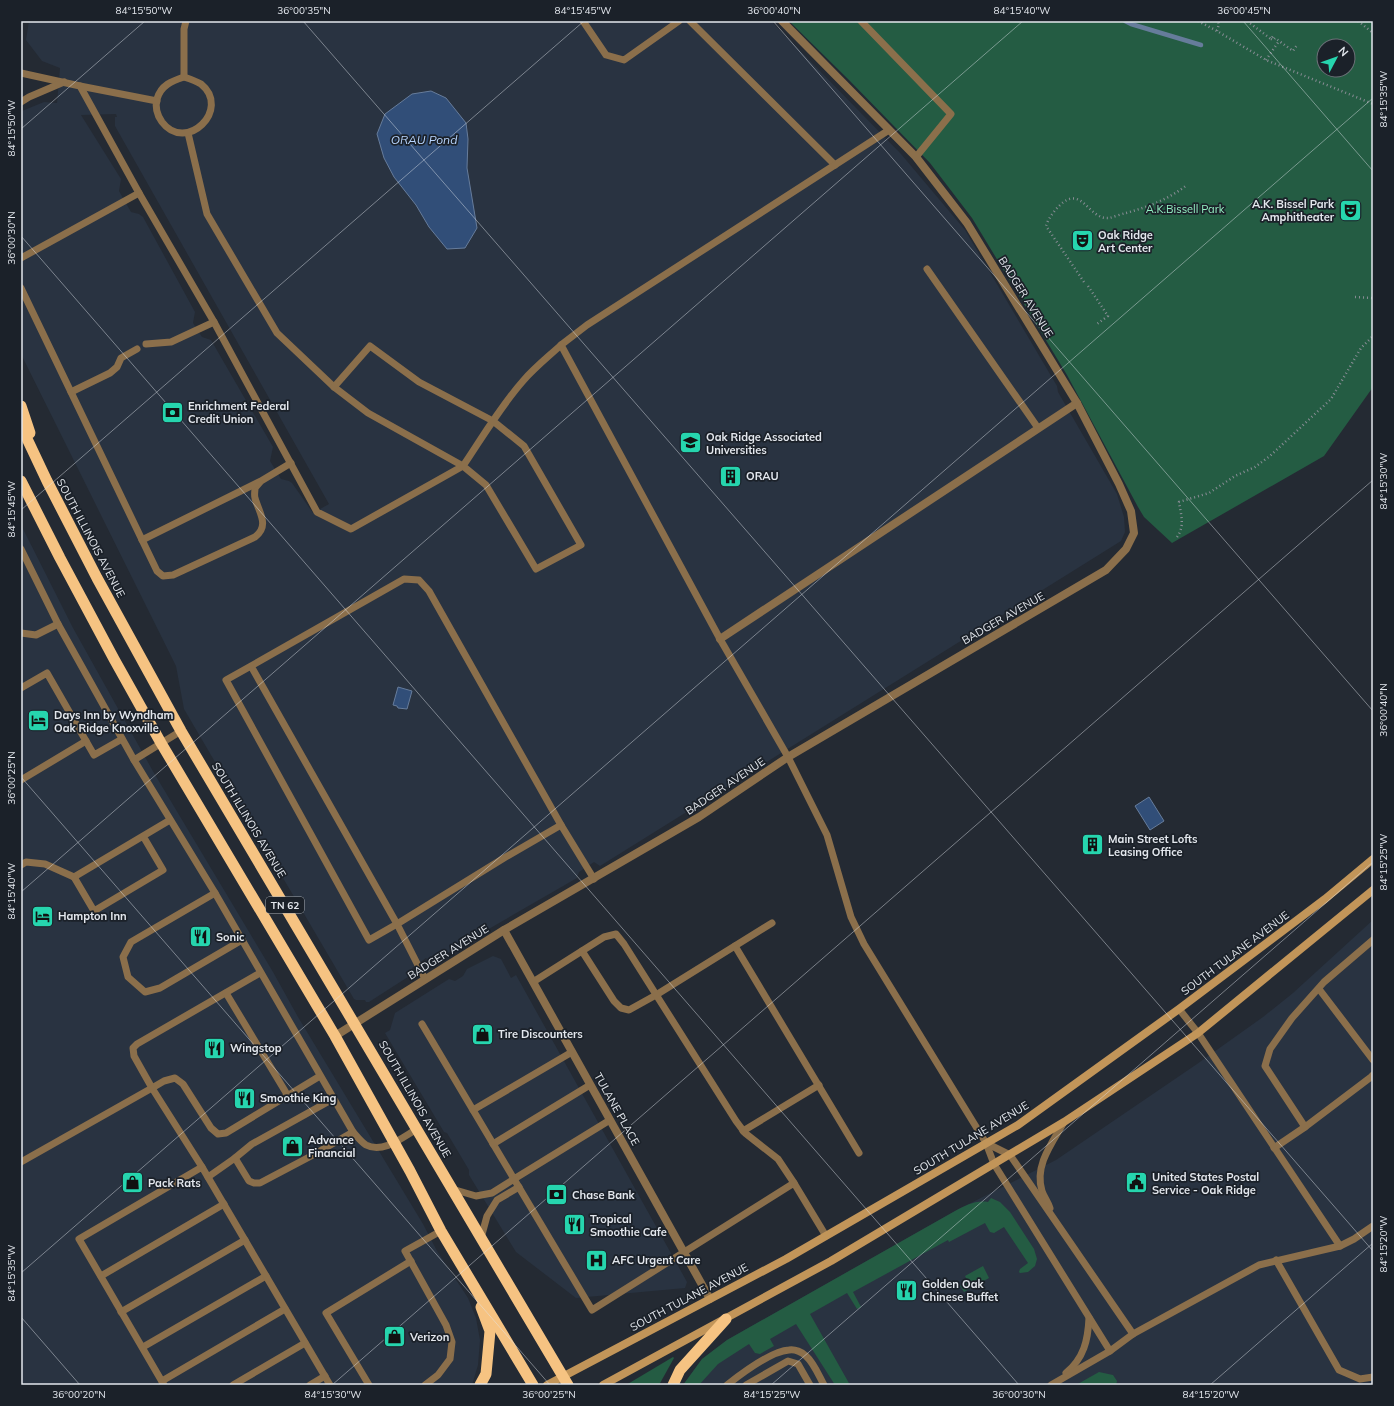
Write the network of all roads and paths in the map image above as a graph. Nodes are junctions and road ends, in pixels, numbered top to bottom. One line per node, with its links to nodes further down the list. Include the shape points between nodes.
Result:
1 (186, 21): 19 (lane)
2 (582, 21): 3 (lane, via 606,55 624,60)
3 (679, 21)
4 (690, 21): 29 (lane)
5 (861, 21): 28 (lane, via 952,114)
6 (1198, 21): 11 (path)
7 (1218, 21): 11 (path)
8 (1247, 21): 14 (path)
9 (1358, 21): 12 (path)
10 (787, 23): 26 (street, BADGER AVENUE)
11 (1217, 30): 17 (path)
12 (1373, 33)
13 (1274, 35): 14 (path)
14 (1271, 39): 15 (path)
15 (1279, 41): 16 (path, via 1293,51); 17 (path)
16 (1297, 45)
17 (1266, 60): 25 (path)
18 (21, 74): 20 (lane)
19 (184, 77): 23 (lane, via 164,87); 27 (lane, via 201,85 207,91 211,109 206,121)
20 (64, 82): 21 (lane); 24 (lane)
21 (80, 86): 23 (lane); 31 (lane)
22 (1373, 99): 25 (path)
23 (157, 101): 27 (lane, via 158,114 164,125 171,130)
24 (21, 102)
25 (1372, 103)
26 (889, 130): 28 (street, BADGER AVENUE); 29 (lane)
27 (188, 133): 45 (lane, via 207,214 277,332)
28 (916, 157): 47 (street, BADGER AVENUE, via 967,223)
29 (835, 165): 43 (lane, via 587,325)
30 (1187, 185): 34 (path, via 1164,200 1108,218 1097,214 1079,200 1065,200 1046,226)
31 (139, 193): 32 (lane); 39 (lane)
32 (21, 258)
33 (927, 270): 51 (lane)
34 (1084, 282)
35 (1088, 286): 40 (path, via 1108,316)
36 (21, 288): 46 (lane)
37 (1355, 297): 38 (path)
38 (1373, 298)
39 (214, 322): 42 (lane, via 171,342); 52 (lane)
40 (1097, 324)
41 (1373, 336): 57 (path, via 1361,348 1331,399 1270,456 1209,493 1179,502 1182,530)
42 (146, 344)
43 (561, 345): 49 (lane, via 523,380); 62 (lane)
44 (137, 349): 46 (lane, via 121,358 117,367 110,372)
45 (334, 387): 49 (lane, via 370,346 419,382); 53 (lane, via 368,413)
46 (71, 392): 58 (lane)
47 (1077, 403): 51 (street); 69 (street, BADGER AVENUE, via 1131,511 1134,532 1126,549 1106,570)
48 (21, 406): 54 (highway)
49 (493, 421): 53 (lane); 53 (lane, via 524,446 580,545 536,568 486,485)
50 (21, 426): 54 (highway, SOUTH ILLINOIS AVENUE / TN 62)
51 (1038, 428): 62 (street)
52 (291, 463): 53 (lane, via 317,512 351,529); 55 (lane)
53 (463, 466)
54 (47, 481): 65 (highway, SOUTH ILLINOIS AVENUE / TN 62)
55 (261, 481): 58 (lane); 58 (lane, via 255,488 255,498 263,522 261,532 255,537 172,575 163,576 157,571)
56 (22, 484): 68 (highway, TN 62, via 106,646)
57 (1177, 537)
58 (142, 540)
59 (21, 549): 60 (lane)
60 (58, 624): 61 (lane, via 36,635); 66 (lane)
61 (21, 633)
62 (720, 639): 69 (lane)
63 (251, 666): 73 (lane, via 404,579 419,580 430,591); 82 (lane); 82 (lane, via 226,680 369,940)
64 (21, 688): 67 (lane, via 47,673)
65 (181, 731): 68 (lane); 95 (highway, SOUTH ILLINOIS AVENUE / TN 62)
66 (122, 739): 67 (lane, via 94,755); 70 (lane)
67 (86, 741): 71 (lane)
68 (161, 742): 70 (lane); 98 (highway, TN 62)
69 (788, 757): 78 (street, BADGER AVENUE, via 699,817); 116 (lane, via 827,835 851,917 864,944)
70 (134, 760): 72 (lane)
71 (21, 780)
72 (170, 820): 74 (lane); 80 (lane)
73 (561, 825): 78 (lane); 82 (lane)
74 (143, 836): 77 (lane); 77 (lane, via 163,870 108,903 94,911)
75 (1373, 859): 94 (main road, SOUTH TULANE AVENUE, via 1325,899)
76 (21, 865): 77 (lane, via 26,862 45,864)
77 (74, 877)
78 (594, 879): 83 (street, BADGER AVENUE)
79 (1373, 890): 97 (main road)
80 (215, 893): 84 (lane); 84 (lane, via 131,942 123,957 128,977 146,992 160,988)
81 (772, 923): 86 (lane)
82 (397, 924): 89 (lane)
83 (504, 930): 89 (street, BADGER AVENUE); 90 (street, TULANE PLACE)
84 (242, 940): 88 (lane)
85 (1373, 940): 91 (lane)
86 (735, 946): 93 (lane); 104 (lane)
87 (582, 951): 90 (lane); 93 (lane, via 621,1008 629,1010); 93 (lane, via 604,937 616,934)
88 (260, 973): 92 (lane); 102 (lane)
89 (425, 978): 95 (street, BADGER AVENUE)
90 (533, 982): 99 (street, TULANE PLACE)
91 (1319, 988): 100 (lane); 111 (lane, via 1292,1018 1270,1049 1265,1066)
92 (226, 992): 105 (lane, via 133,1048 134,1056); 106 (lane)
93 (656, 995): 113 (lane)
94 (1179, 1010): 97 (lane); 116 (main road, SOUTH TULANE AVENUE, via 1018,1125)
95 (355, 1023): 98 (street, BADGER AVENUE); 112 (highway, SOUTH ILLINOIS AVENUE / TN 62)
96 (422, 1024): 108 (lane)
97 (1198, 1033): 110 (main road); 118 (lane)
98 (335, 1036): 115 (highway, TN 62)
99 (572, 1052): 103 (street, TULANE PLACE); 108 (lane)
100 (1373, 1060)
101 (1373, 1075): 111 (lane)
102 (320, 1076): 106 (lane); 107 (lane)
103 (590, 1085): 109 (street, TULANE PLACE); 117 (lane)
104 (819, 1085): 113 (lane); 119 (lane)
105 (152, 1088): 106 (lane, via 175,1078 183,1084 211,1128 218,1134 226,1133); 122 (lane); 124 (lane)
106 (288, 1096)
107 (333, 1099): 114 (lane); 121 (lane, via 252,1144)
108 (473, 1110): 117 (lane)
109 (610, 1120): 126 (lane); 138 (street, TULANE PLACE)
110 (1064, 1122): 120 (main road); 133 (lane, via 1046,1152 1040,1176 1042,1190)
111 (1305, 1127): 118 (lane)
112 (417, 1129): 115 (lane); 129 (highway, SOUTH ILLINOIS AVENUE / TN 62)
113 (743, 1131): 127 (lane, via 778,1159)
114 (353, 1132): 115 (lane, via 365,1145 376,1148); 121 (lane, via 260,1183 249,1181)
115 (394, 1142): 132 (highway, TN 62)
116 (986, 1143): 120 (lane); 123 (lane); 134 (main road, SOUTH TULANE AVENUE)
117 (493, 1144): 126 (lane)
118 (1274, 1148): 137 (lane)
119 (859, 1153)
120 (1010, 1155): 123 (main road); 133 (lane)
121 (235, 1158): 125 (lane)
122 (21, 1162)
123 (994, 1164): 147 (lane); 148 (main road, via 831,1262)
124 (202, 1167): 125 (lane); 142 (lane, via 79,1239)
125 (208, 1177): 130 (lane)
126 (514, 1179): 128 (lane); 129 (lane, via 492,1193 476,1196)
127 (794, 1183): 134 (lane); 138 (lane)
128 (519, 1186): 135 (lane, via 497,1200 487,1216); 138 (lane, via 592,1310)
129 (452, 1189): 135 (highway, SOUTH ILLINOIS AVENUE / TN 62)
130 (224, 1204): 136 (lane); 142 (lane)
131 (1373, 1226): 137 (lane)
132 (441, 1231): 140 (lane, via 406,1252); 141 (highway, TN 62)
133 (1062, 1231): 149 (lane)
134 (826, 1236): 144 (main road, SOUTH TULANE AVENUE)
135 (481, 1238): 155 (highway, SOUTH ILLINOIS AVENUE / TN 62)
136 (245, 1240): 143 (lane); 146 (lane)
137 (1340, 1246): 139 (lane)
138 (684, 1252): 144 (street, TULANE PLACE)
139 (1276, 1260): 149 (lane, via 1259,1265); 154 (lane, via 1339,1370 1360,1379)
140 (411, 1261): 161 (lane, via 326,1313); 162 (lane, via 446,1325 452,1342 450,1358 438,1375)
141 (465, 1270): 163 (highway, via 490,1331 486,1374); 164 (highway, TN 62)
142 (101, 1276): 146 (lane)
143 (266, 1276): 145 (lane); 151 (lane)
144 (710, 1299): 155 (main road, SOUTH TULANE AVENUE)
145 (285, 1309): 150 (lane); 156 (lane)
146 (122, 1312): 151 (lane)
147 (1089, 1318): 152 (lane); 157 (lane, via 1089,1336 1082,1354 1071,1369)
148 (726, 1319): 166 (main road); 167 (highway, via 680,1370)
149 (1133, 1334): 152 (lane)
150 (305, 1343): 153 (lane); 158 (lane)
151 (143, 1347): 156 (lane)
152 (1110, 1351): 157 (lane)
153 (325, 1376): 159 (lane); 160 (lane)
154 (1373, 1377)
155 (565, 1381): 165 (main road, SOUTH TULANE AVENUE)
156 (163, 1383)
157 (1052, 1384)
158 (232, 1385)
159 (310, 1385)
160 (330, 1385)
161 (369, 1385)
162 (425, 1385)
163 (480, 1385)
164 (533, 1385)
165 (547, 1385)
166 (603, 1385)
167 (673, 1385)
168 (727, 1385): 171 (lane, via 750,1368 789,1350 808,1357)
169 (746, 1385): 170 (lane, via 788,1361 796,1362 800,1366)
170 (810, 1385)
171 (824, 1385)

